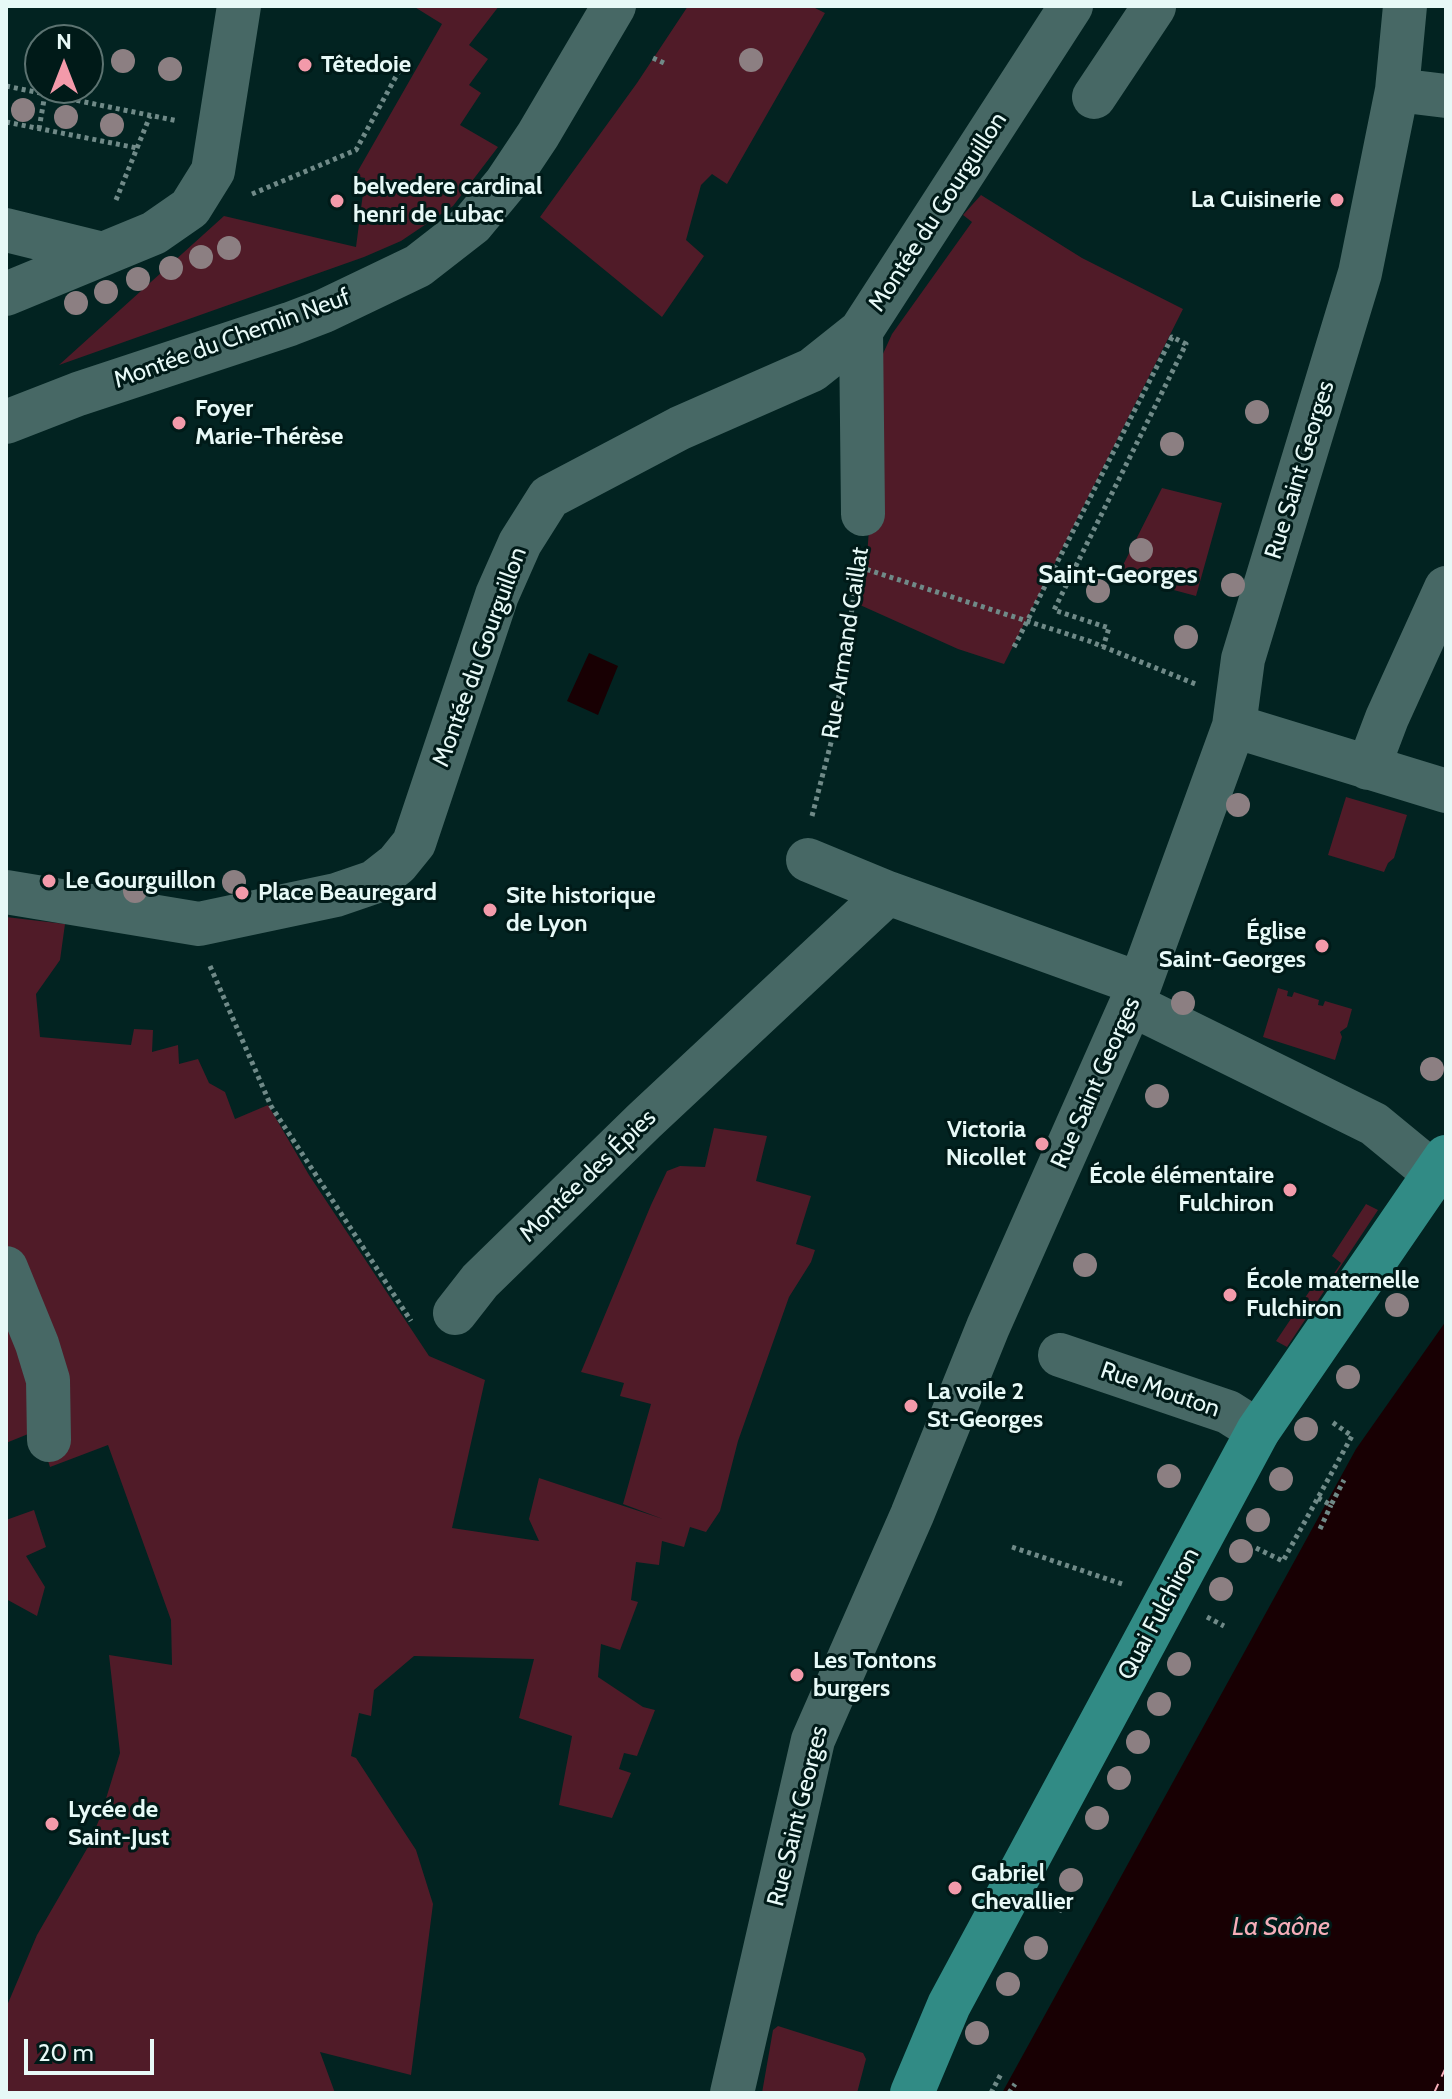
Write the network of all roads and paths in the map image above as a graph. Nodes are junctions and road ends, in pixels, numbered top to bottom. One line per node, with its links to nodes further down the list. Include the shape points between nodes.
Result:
1 (239, 6): 20 (street, via 213,171 190,208 154,233)
2 (614, 6): 23 (street, Montée du Chemin Neuf, via 506,183 472,224 418,266 290,324)
3 (1071, 6): 22 (street, Montée du Gourguillon)
4 (1405, 6): 9 (street, Rue Saint Georges)
5 (1154, 7): 11 (street)
6 (653, 58): 7 (path)
7 (666, 64)
8 (399, 71): 17 (path, via 356,150 250,195)
9 (1397, 90): 10 (street); 31 (street, Rue Saint Georges, via 1360,273 1243,659)
10 (1446, 96)
11 (1094, 97)
12 (43, 104): 15 (path)
13 (94, 104): 16 (path, via 153,116)
14 (6, 122): 15 (path)
15 (39, 129): 16 (path)
16 (137, 148): 18 (path)
17 (240, 193)
18 (114, 205)
19 (6, 230): 20 (street)
20 (103, 254): 21 (street)
21 (6, 294)
22 (861, 331): 24 (street, Rue Armand Caillat); 35 (street, Montée du Gourguillon, via 812,370 680,428 549,497 520,543 497,595 414,843 374,882 199,924)
23 (6, 422)
24 (863, 514): 25 (path, Rue Armand Caillat)
25 (859, 567): 27 (path); 34 (path, Rue Armand Caillat, via 833,735 801,856)
26 (1446, 588): 32 (street)
27 (1027, 621): 28 (path); 29 (path); 29 (path, via 1172,337 1186,344 1054,610 1109,628)
28 (1014, 647)
29 (1103, 647): 30 (path)
30 (1199, 685)
31 (1234, 726): 32 (street); 38 (street, Rue Saint Georges)
32 (1368, 768): 33 (street)
33 (1446, 791)
34 (808, 860): 36 (street)
35 (6, 892)
36 (888, 893): 38 (street); 41 (street, Montée des Épies, via 633,1132 480,1281)
37 (204, 952): 41 (path, via 271,1106 412,1323 438,1326)
38 (1141, 997): 39 (street); 55 (street, Rue Saint Georges, via 988,1327 813,1740)
39 (1432, 1159): 44 (main road, Quai Fulchiron)
40 (6, 1268): 45 (street, via 48,1380)
41 (455, 1313)
42 (1060, 1355): 44 (street, Rue Mouton, via 1228,1412)
43 (1332, 1422): 47 (path, via 1352,1436)
44 (1258, 1431): 56 (main road, Quai Fulchiron, via 949,2005)
45 (49, 1440)
46 (1344, 1480): 48 (path)
47 (1318, 1498): 48 (path); 51 (path, via 1283,1561)
48 (1331, 1505): 49 (path)
49 (1320, 1529)
50 (1012, 1547): 52 (path)
51 (1256, 1548)
52 (1126, 1585)
53 (1002, 2072): 57 (path)
54 (1015, 2084): 58 (path)
55 (732, 2093)
56 (912, 2093)
57 (991, 2093)
58 (1009, 2093)

